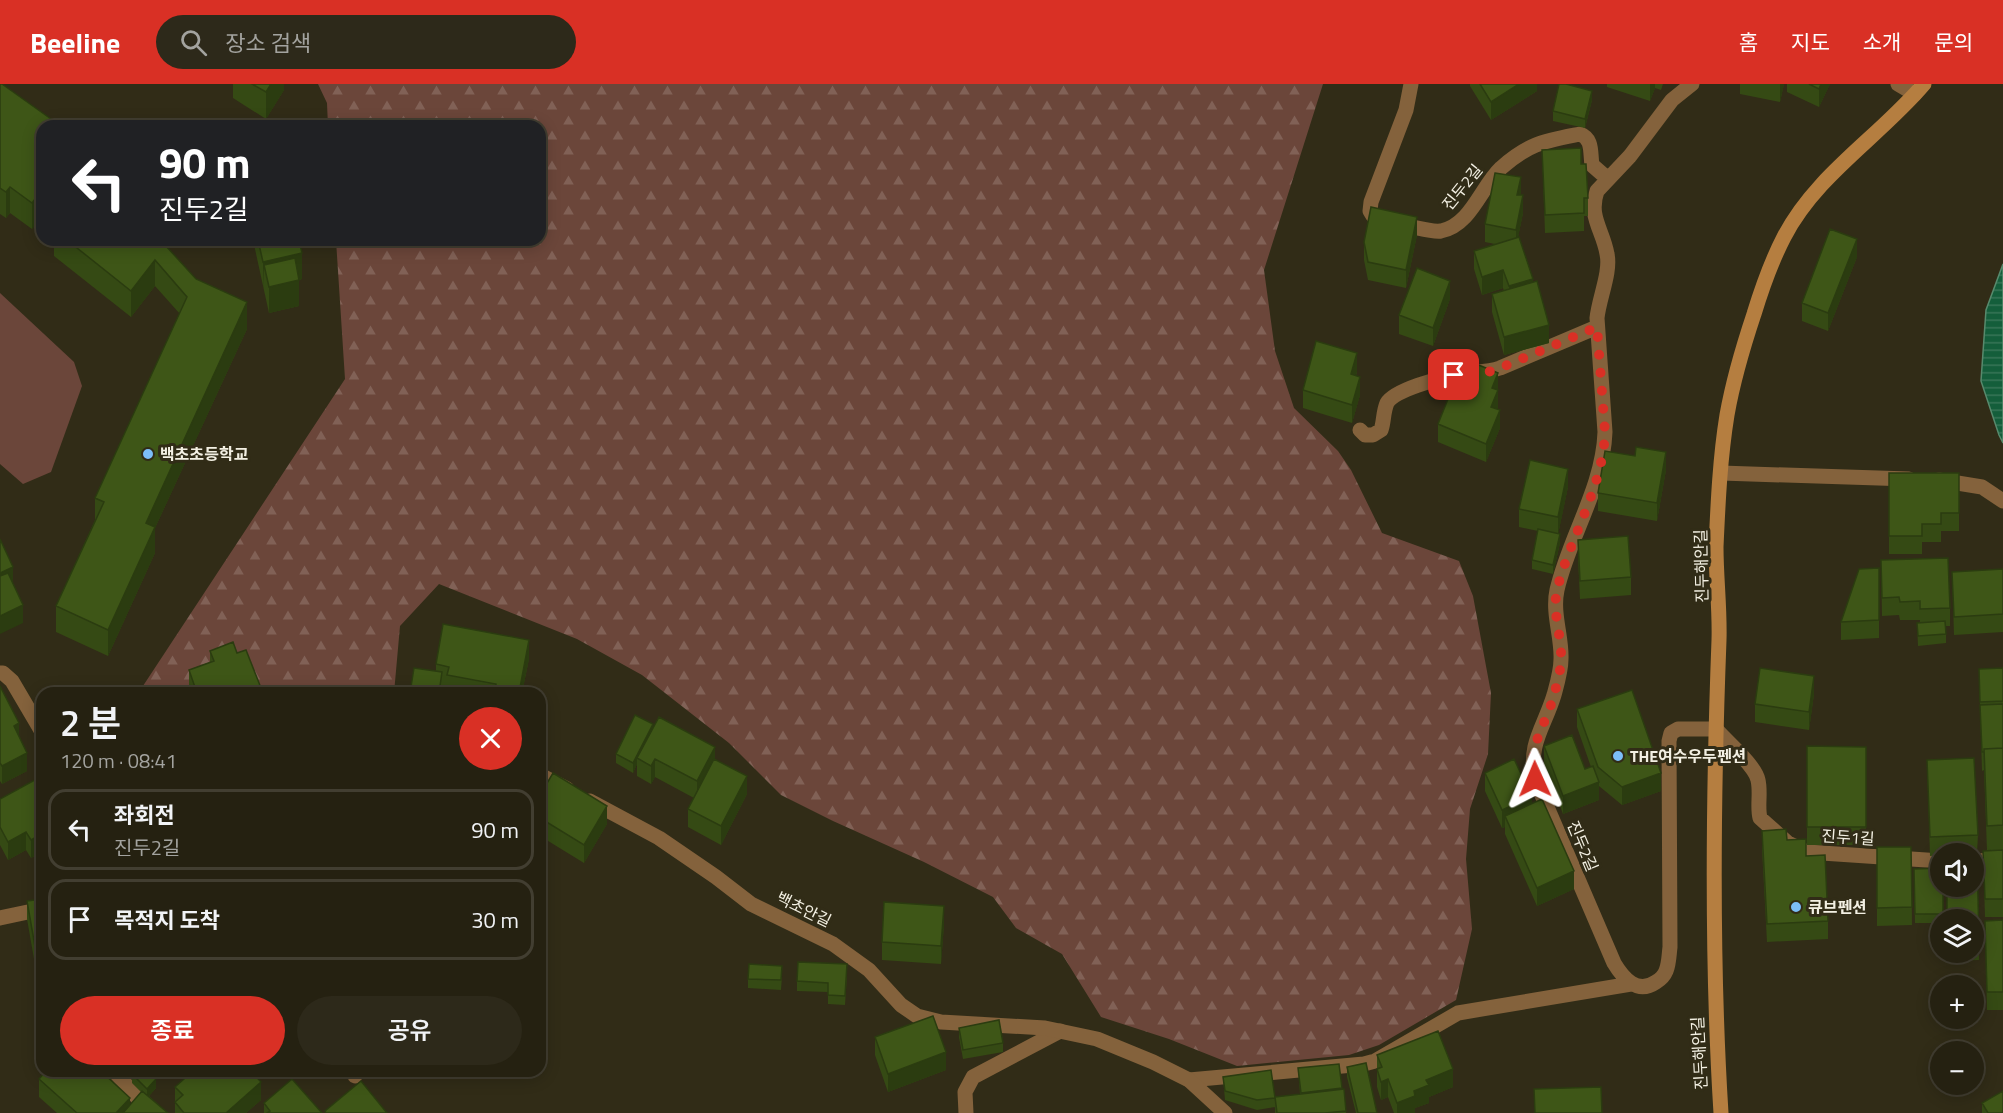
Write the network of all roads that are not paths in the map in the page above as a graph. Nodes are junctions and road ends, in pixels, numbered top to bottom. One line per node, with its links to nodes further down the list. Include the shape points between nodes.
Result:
1 (1411, 84): 5 (street, 진두2길, via 1406,110 1371,202 1373,216 1434,231 1449,228 1468,212 1501,168 1531,145 1580,134 1590,142 1592,165)
2 (1692, 84): 5 (street, 진두2길, via 1672,100)
3 (1898, 84): 4 (street)
4 (1919, 89): 8 (street, 진두해안길, via 1826,179 1806,201 1784,237 1764,282 1737,369)
5 (1608, 179): 6 (street, 진두2길, via 1597,191 1592,207 1608,256)
6 (1597, 327): 7 (street, via 1488,372 1454,375 1406,390 1388,402 1381,430 1373,435); 19 (street, 진두2길, via 1604,448 1557,593 1561,660 1532,762 1535,779 1614,963)
7 (1360, 430)
8 (1721, 473): 9 (street, via 1946,480 1982,487); 12 (street, 진두해안길, via 1716,549 1720,616)
9 (2003, 501)
10 (0, 673): 11 (street, via 12,681)
11 (36, 722)
12 (1716, 729): 14 (street, 진두1길, via 1758,780 1760,818 1796,848); 19 (street, via 1678,729 1671,733 1668,962 1665,973 1653,985); 26 (street, 진두해안길, via 1713,958)
13 (546, 778): 20 (street, 백초안길, via 659,838 751,904 833,944 869,970 901,1005 917,1016 941,1022)
14 (1930, 860)
15 (2003, 860): 16 (street)
16 (1984, 861)
17 (36, 910): 18 (street)
18 (0, 918)
19 (1631, 984): 22 (street, via 1458,1013 1365,1064)
20 (1060, 1031): 22 (street, 백초안길, via 1097,1039); 24 (street, via 973,1077 965,1092)
21 (119, 1077): 23 (street)
22 (1189, 1080): 25 (street, 백초안길)
23 (153, 1113)
24 (966, 1113)
25 (1225, 1113)
26 (1721, 1113)

